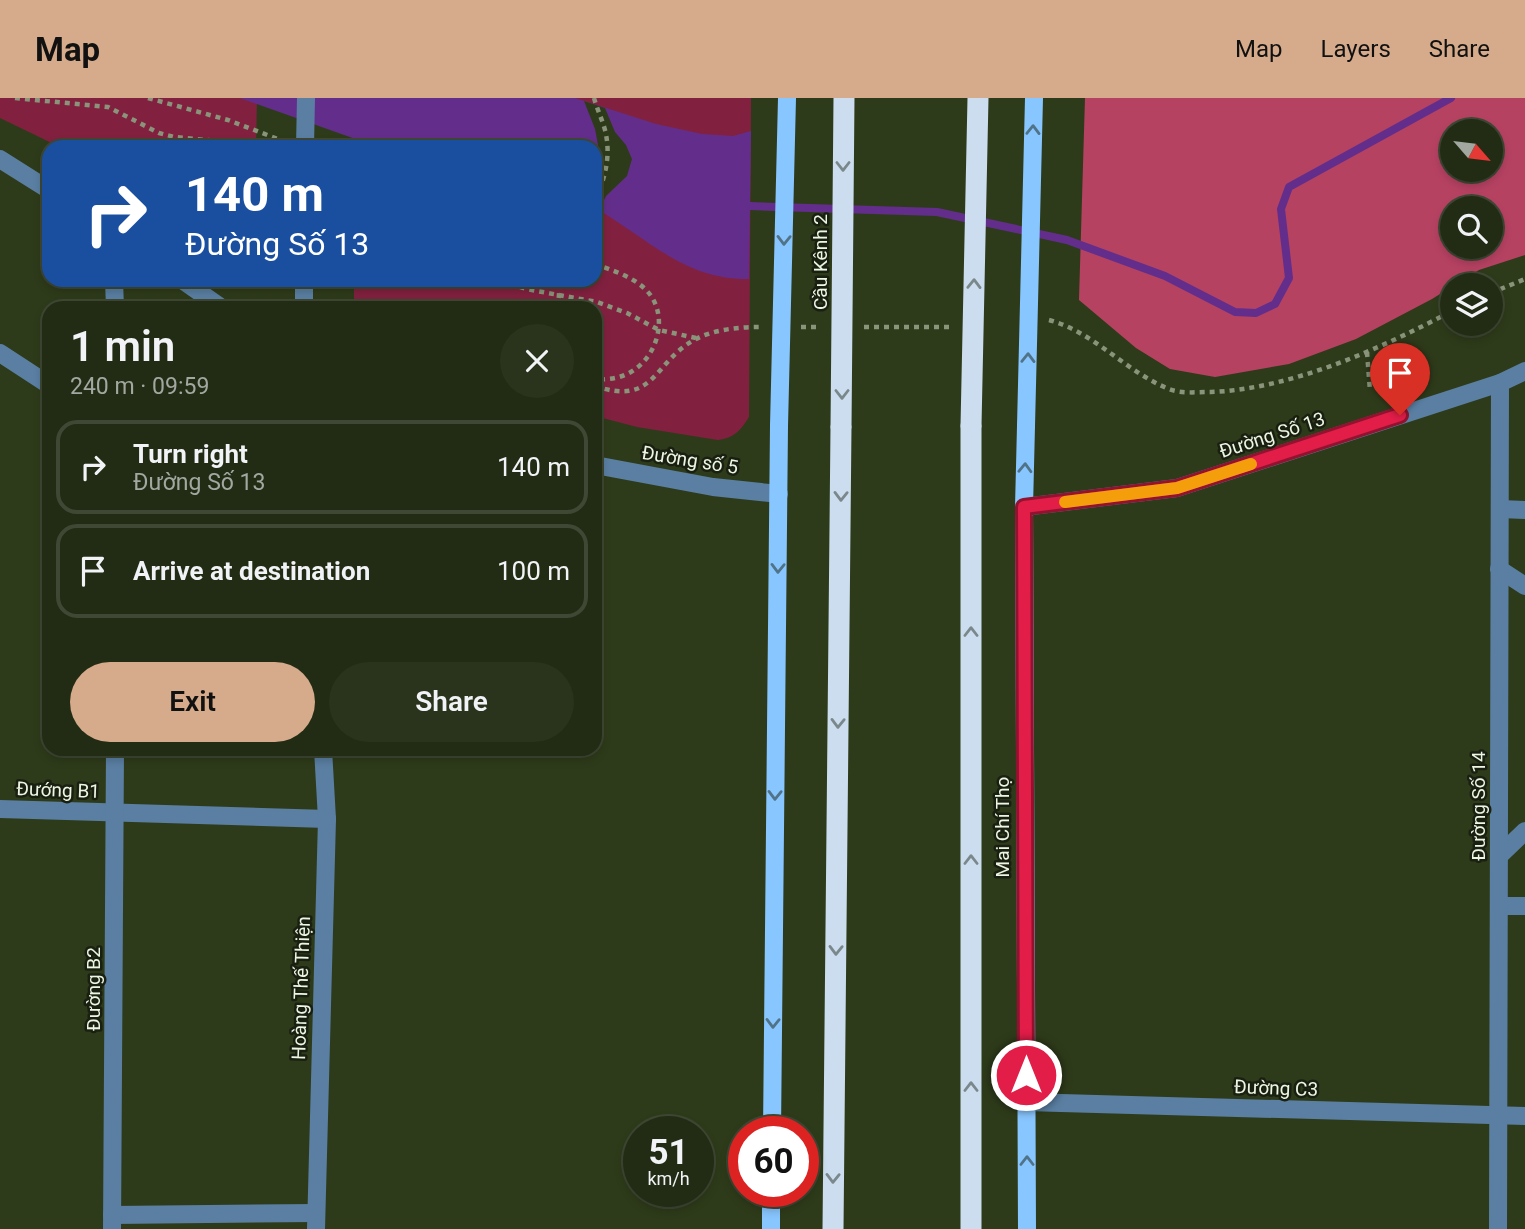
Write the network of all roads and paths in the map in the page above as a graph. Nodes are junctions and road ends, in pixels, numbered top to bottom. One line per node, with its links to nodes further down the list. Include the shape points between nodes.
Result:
1 (17, 98): 9 (path, via 108,107 159,133)
2 (148, 98): 10 (path)
3 (306, 98): 11 (street)
4 (594, 98): 13 (path, via 606,132 608,159)
5 (787, 98): 36 (main road, Cầu Kênh 2, one-way to 36, bridge)
6 (844, 98): 59 (highway, Cầu Kênh 2, one-way to 59, bridge)
7 (978, 98): 60 (highway, Mai Chí Thọ, one-way to 7, bridge, via 971,426)
8 (1034, 98): 37 (main road, Mai Chí Thọ, one-way to 8, bridge)
9 (205, 140)
10 (279, 140)
11 (305, 140)
12 (0, 159): 14 (street)
13 (602, 183)
14 (42, 186)
15 (602, 267): 26 (path, via 643,287 656,304)
16 (1525, 279): 20 (path)
17 (192, 287): 22 (street)
18 (520, 287): 21 (path)
19 (560, 287): 21 (path)
20 (1503, 288)
21 (559, 296): 23 (path); 24 (path)
22 (212, 301)
23 (559, 301)
24 (591, 301)
25 (602, 304): 26 (path)
26 (659, 330): 27 (path); 31 (path, via 648,357 635,370)
27 (697, 338)
28 (1367, 352): 34 (path)
29 (0, 353): 32 (street)
30 (1525, 371): 33 (street, Đường Số 13)
31 (602, 379)
32 (42, 380)
33 (1500, 383): 37 (street, Đường Số 13, via 1177,488); 38 (street, Đường Số 14)
34 (1370, 390)
35 (602, 466): 36 (street, Đường số 5)
36 (779, 494): 53 (main road, one-way to 53)
37 (1024, 507): 51 (main road, Mai Chí Thọ)
38 (1500, 509): 39 (street); 40 (street, Đường Số 14)
39 (1525, 510)
40 (1499, 569): 41 (street); 48 (street, Đường Số 14)
41 (1525, 586)
42 (115, 756): 45 (street, Đường B2)
43 (323, 756): 46 (street, Hoàng Thế Thiện)
44 (0, 809): 45 (street, Đướng B1)
45 (114, 814): 46 (street, Đướng B1); 57 (street, Đường B2)
46 (327, 819): 56 (street, Hoàng Thế Thiện)
47 (1525, 831): 48 (street)
48 (1499, 856): 49 (street, Đường Số 14)
49 (1499, 905): 50 (street); 52 (street, Đường Số 14)
50 (1525, 906)
51 (1026, 1102): 52 (street, Đường C3); 61 (main road, Mai Chí Thọ, one-way to 51)
52 (1498, 1115): 54 (street, Đường C3); 62 (street, Đường Số 14)
53 (772, 1116)
54 (1525, 1116)
55 (771, 1207): 58 (main road)
56 (316, 1221): 57 (street)
57 (112, 1222)
58 (771, 1229)
59 (833, 1229)
60 (971, 1229)
61 (1027, 1229)
62 (1498, 1229)

